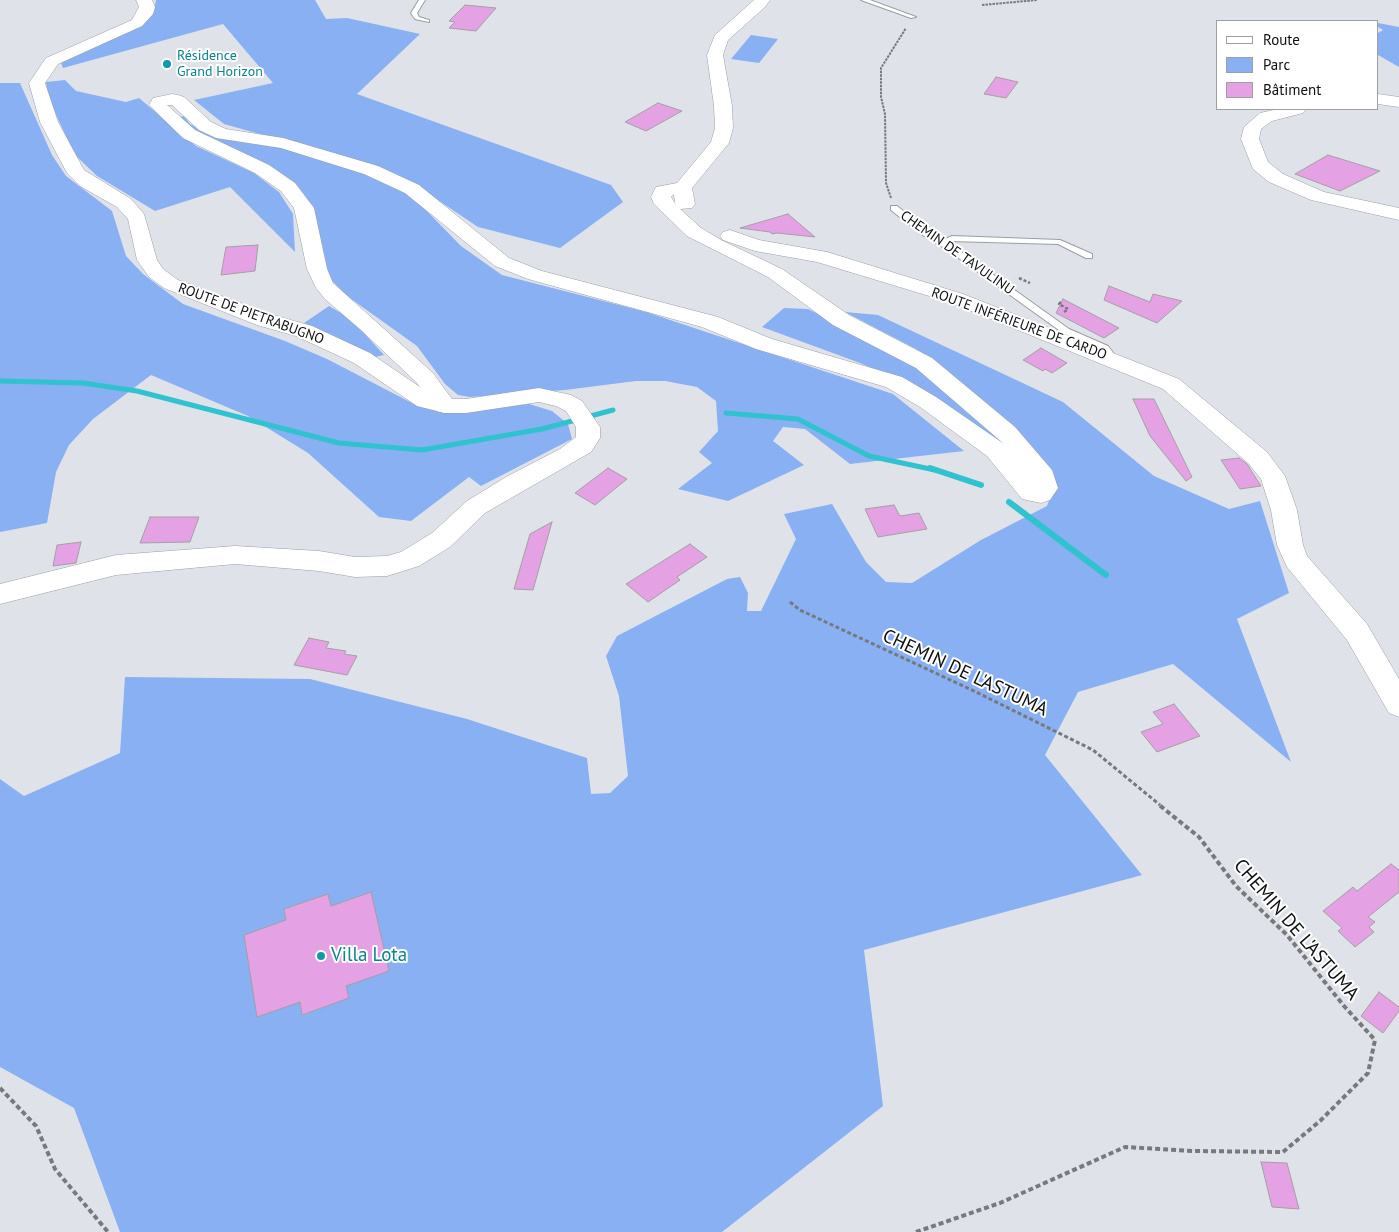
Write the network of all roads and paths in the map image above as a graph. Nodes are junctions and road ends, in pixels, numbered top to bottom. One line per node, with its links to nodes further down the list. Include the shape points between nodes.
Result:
1 (144, 0): 18 (street, ROUTE DE PIETRABUGNO, via 145,14 137,23 52,61 37,83 49,122 76,173 124,203 137,218 147,260 156,273 171,284 265,320 304,331 362,358 426,401)
2 (422, 0): 8 (lane, via 414,13)
3 (762, 0): 12 (street, via 721,38 715,55 724,128 720,143)
4 (864, 0): 7 (lane)
5 (1037, 0): 6 (path)
6 (982, 5)
7 (913, 17): 13 (path, CHEMIN DE TAVULINU, via 881,68 886,184)
8 (426, 21)
9 (1379, 99): 10 (street)
10 (1399, 102)
11 (1293, 110): 14 (street, via 1266,117 1253,127 1250,139 1260,165 1276,178 1318,196)
12 (683, 187): 17 (street, ROUTE INFÉRIEURE DE CARDO, via 684,202 696,216 738,240 820,256 956,298); 18 (street, via 663,190 661,197 664,204 694,232 775,274 841,320 924,362 1007,432 1043,476 1046,488 1041,494 1031,493 996,450 894,382 764,344 710,322 536,275 502,262 412,189 371,170 283,144 222,134 204,126 178,101 159,102 161,109 189,134 262,169 288,187 304,208 323,284 425,378)
13 (894, 208): 15 (lane, CHEMIN DE TAVULINU)
14 (1399, 214)
15 (949, 247): 16 (lane, via 947,240 952,238 1060,242); 17 (lane, CHEMIN DE TAVULINU, via 1066,331 1105,348)
16 (1089, 256)
17 (1113, 359): 21 (street, ROUTE INFÉRIEURE DE CARDO, via 1172,384 1258,458 1276,482 1296,560 1356,632)
18 (445, 406): 19 (street, via 539,395 563,400 581,417 588,438 576,450 476,507 441,540 410,559 394,564 355,567 235,555 116,565)
19 (0, 594)
20 (790, 602): 24 (path, CHEMIN DE L'ASTUMA, via 800,610 1093,750 1199,837 1236,886 1287,935 1375,1040 1368,1073 1283,1152 1126,1147 1000,1203)
21 (1399, 705)
22 (0, 1088): 23 (path, via 36,1126 55,1169)
23 (108, 1232)
24 (916, 1232)

